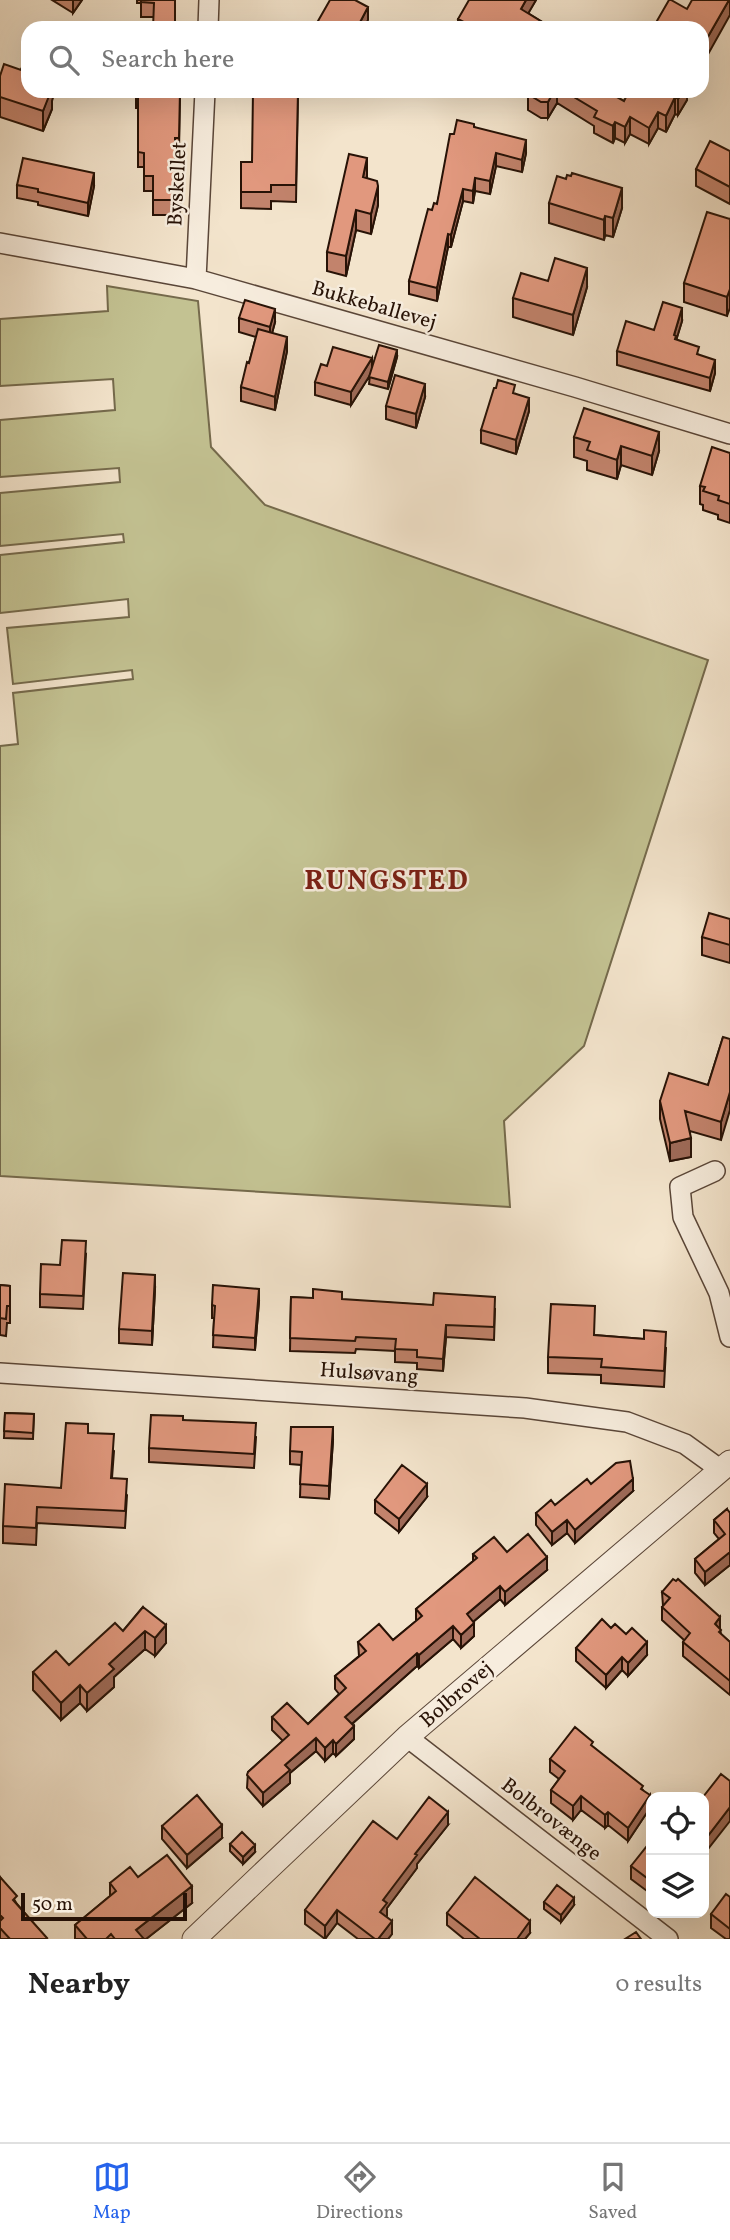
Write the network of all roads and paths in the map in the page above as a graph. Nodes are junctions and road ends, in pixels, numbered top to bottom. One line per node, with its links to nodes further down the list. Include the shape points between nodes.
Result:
1 (209, 0): 2 (street)
2 (208, 21)
3 (205, 98): 5 (street, Byskellet)
4 (0, 243): 5 (street, Bukkeballevej)
5 (196, 279): 6 (street, Bukkeballevej)
6 (730, 434)
7 (715, 1171): 8 (street, via 680,1187 683,1217 719,1293)
8 (730, 1337)
9 (0, 1373): 10 (street, Hulsøvang, via 525,1408 627,1422)
10 (726, 1466): 11 (street, Bolbrovej)
11 (407, 1737): 12 (street, Bolbrovej); 13 (street, Bolbrovænge)
12 (194, 1939)
13 (668, 1939)

